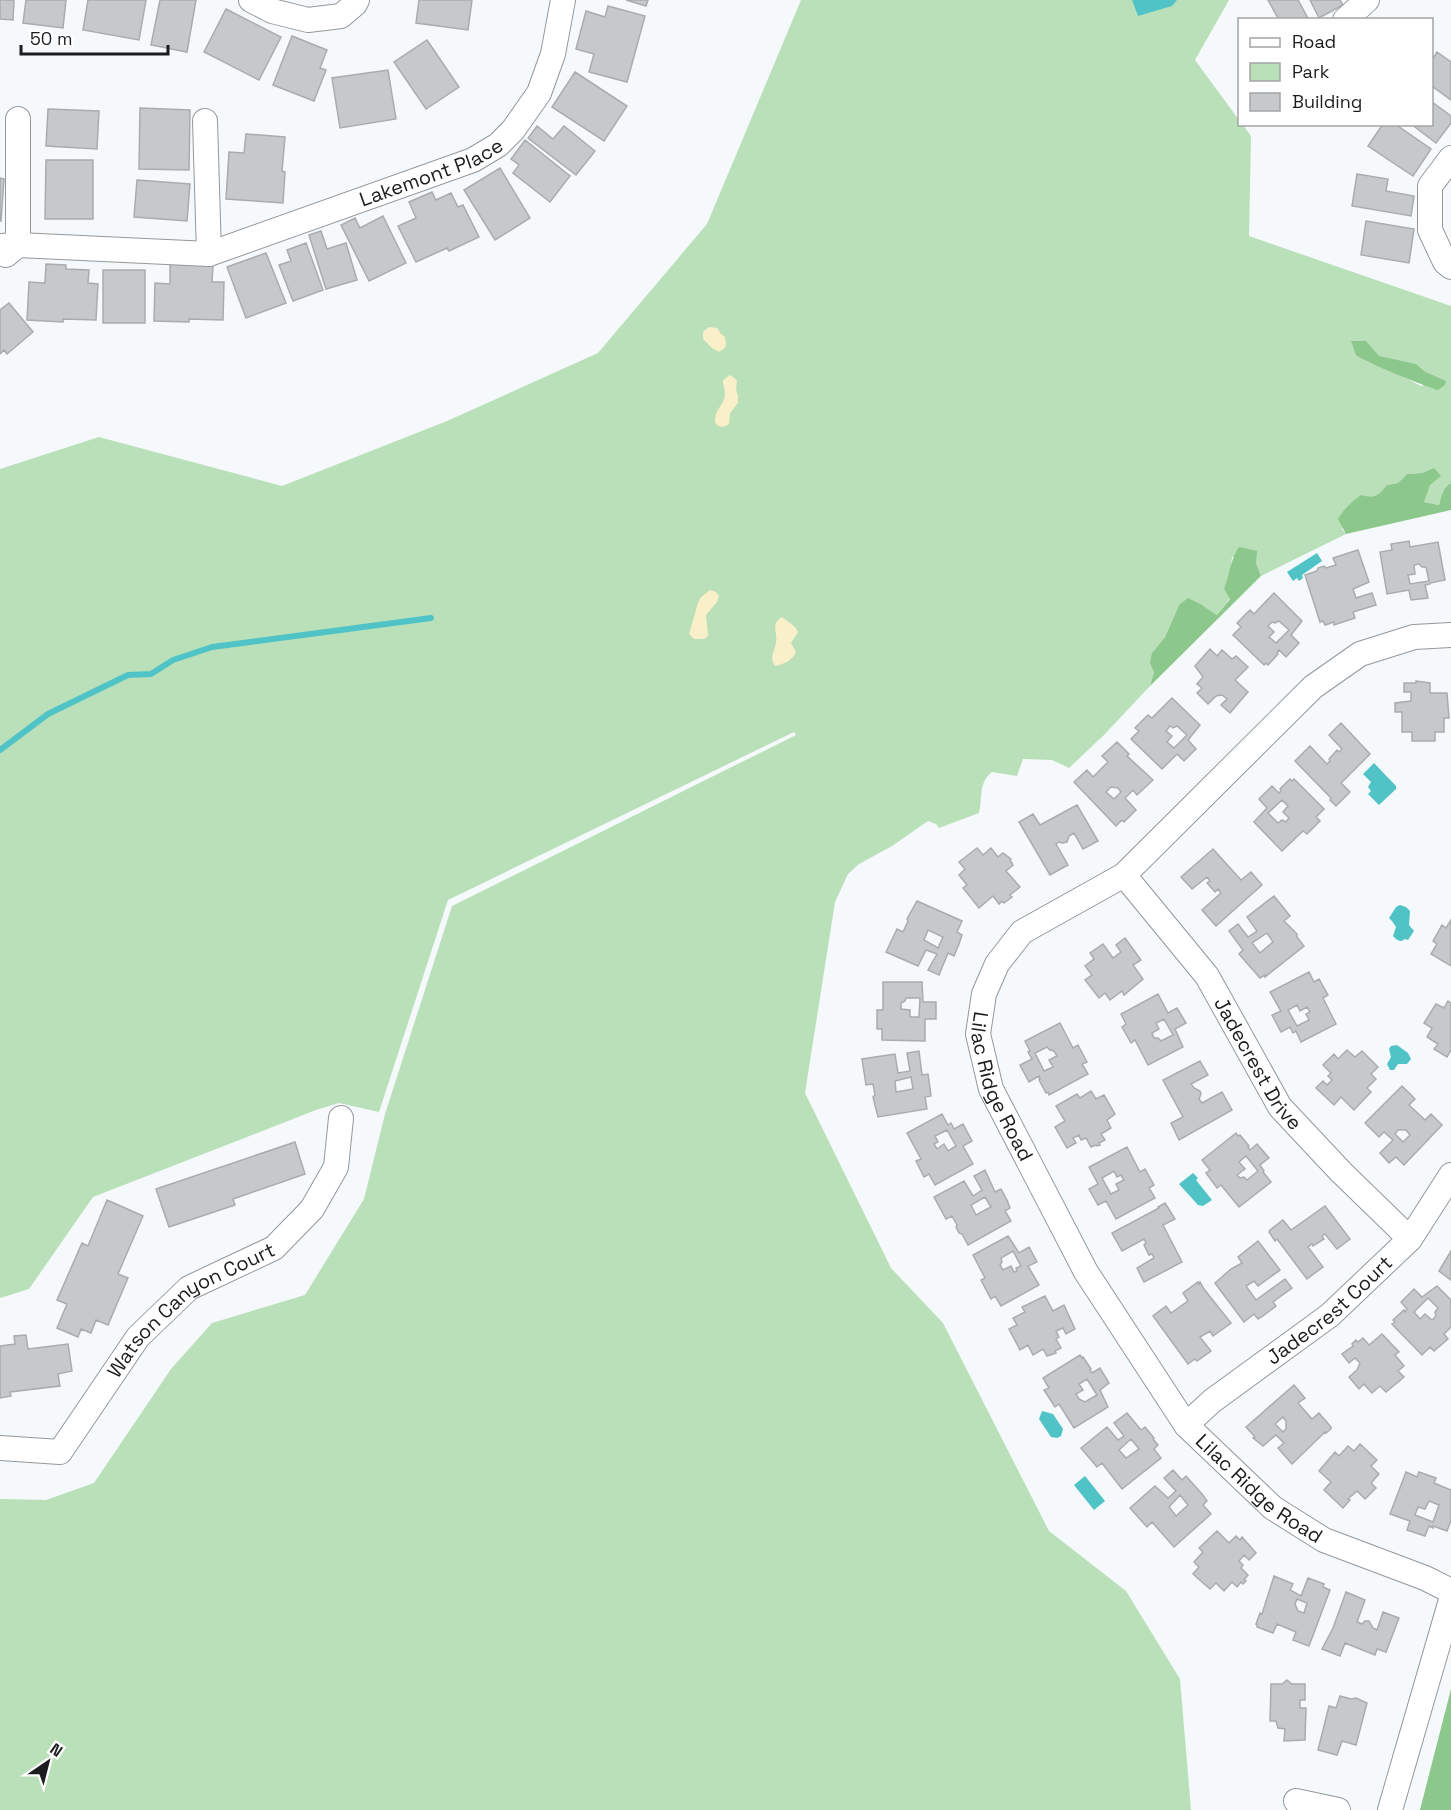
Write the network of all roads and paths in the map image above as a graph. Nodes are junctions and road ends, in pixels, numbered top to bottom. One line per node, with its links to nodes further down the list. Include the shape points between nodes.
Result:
1 (251, 0): 2 (street, via 272,11 308,20 341,16)
2 (357, 0)
3 (563, 0): 10 (street, Lakemont Place, via 553,54 539,93 498,146 473,160)
4 (1367, 0): 5 (street)
5 (1347, 18)
6 (18, 119): 9 (street, Lakemont Place)
7 (205, 121): 10 (street)
8 (1451, 158): 11 (street, via 1430,186 1430,230)
9 (6, 250): 10 (street, Lakemont Place)
10 (209, 254)
11 (1451, 267)
12 (1451, 635): 13 (street, Lilac Ridge Road, via 1413,637 1360,654 1313,687)
13 (1124, 875): 16 (street, Jadecrest Drive, via 1207,976 1280,1107); 17 (street, Lilac Ridge Road, via 1022,932 997,964 984,994 978,1034 991,1089 1086,1272)
14 (341, 1118): 18 (street, Watson Canyon Court, via 336,1167 312,1209 274,1248 189,1288 138,1337 60,1452)
15 (1451, 1174): 16 (street, Jadecrest Court)
16 (1410, 1239): 17 (street, Jadecrest Court, via 1330,1316 1212,1401)
17 (1186, 1425): 19 (street, Lilac Ridge Road, via 1274,1508 1324,1540)
18 (0, 1448)
19 (1451, 1591)
20 (1451, 1600): 23 (street)
21 (1296, 1801): 22 (street)
22 (1338, 1810)
23 (1390, 1810)

